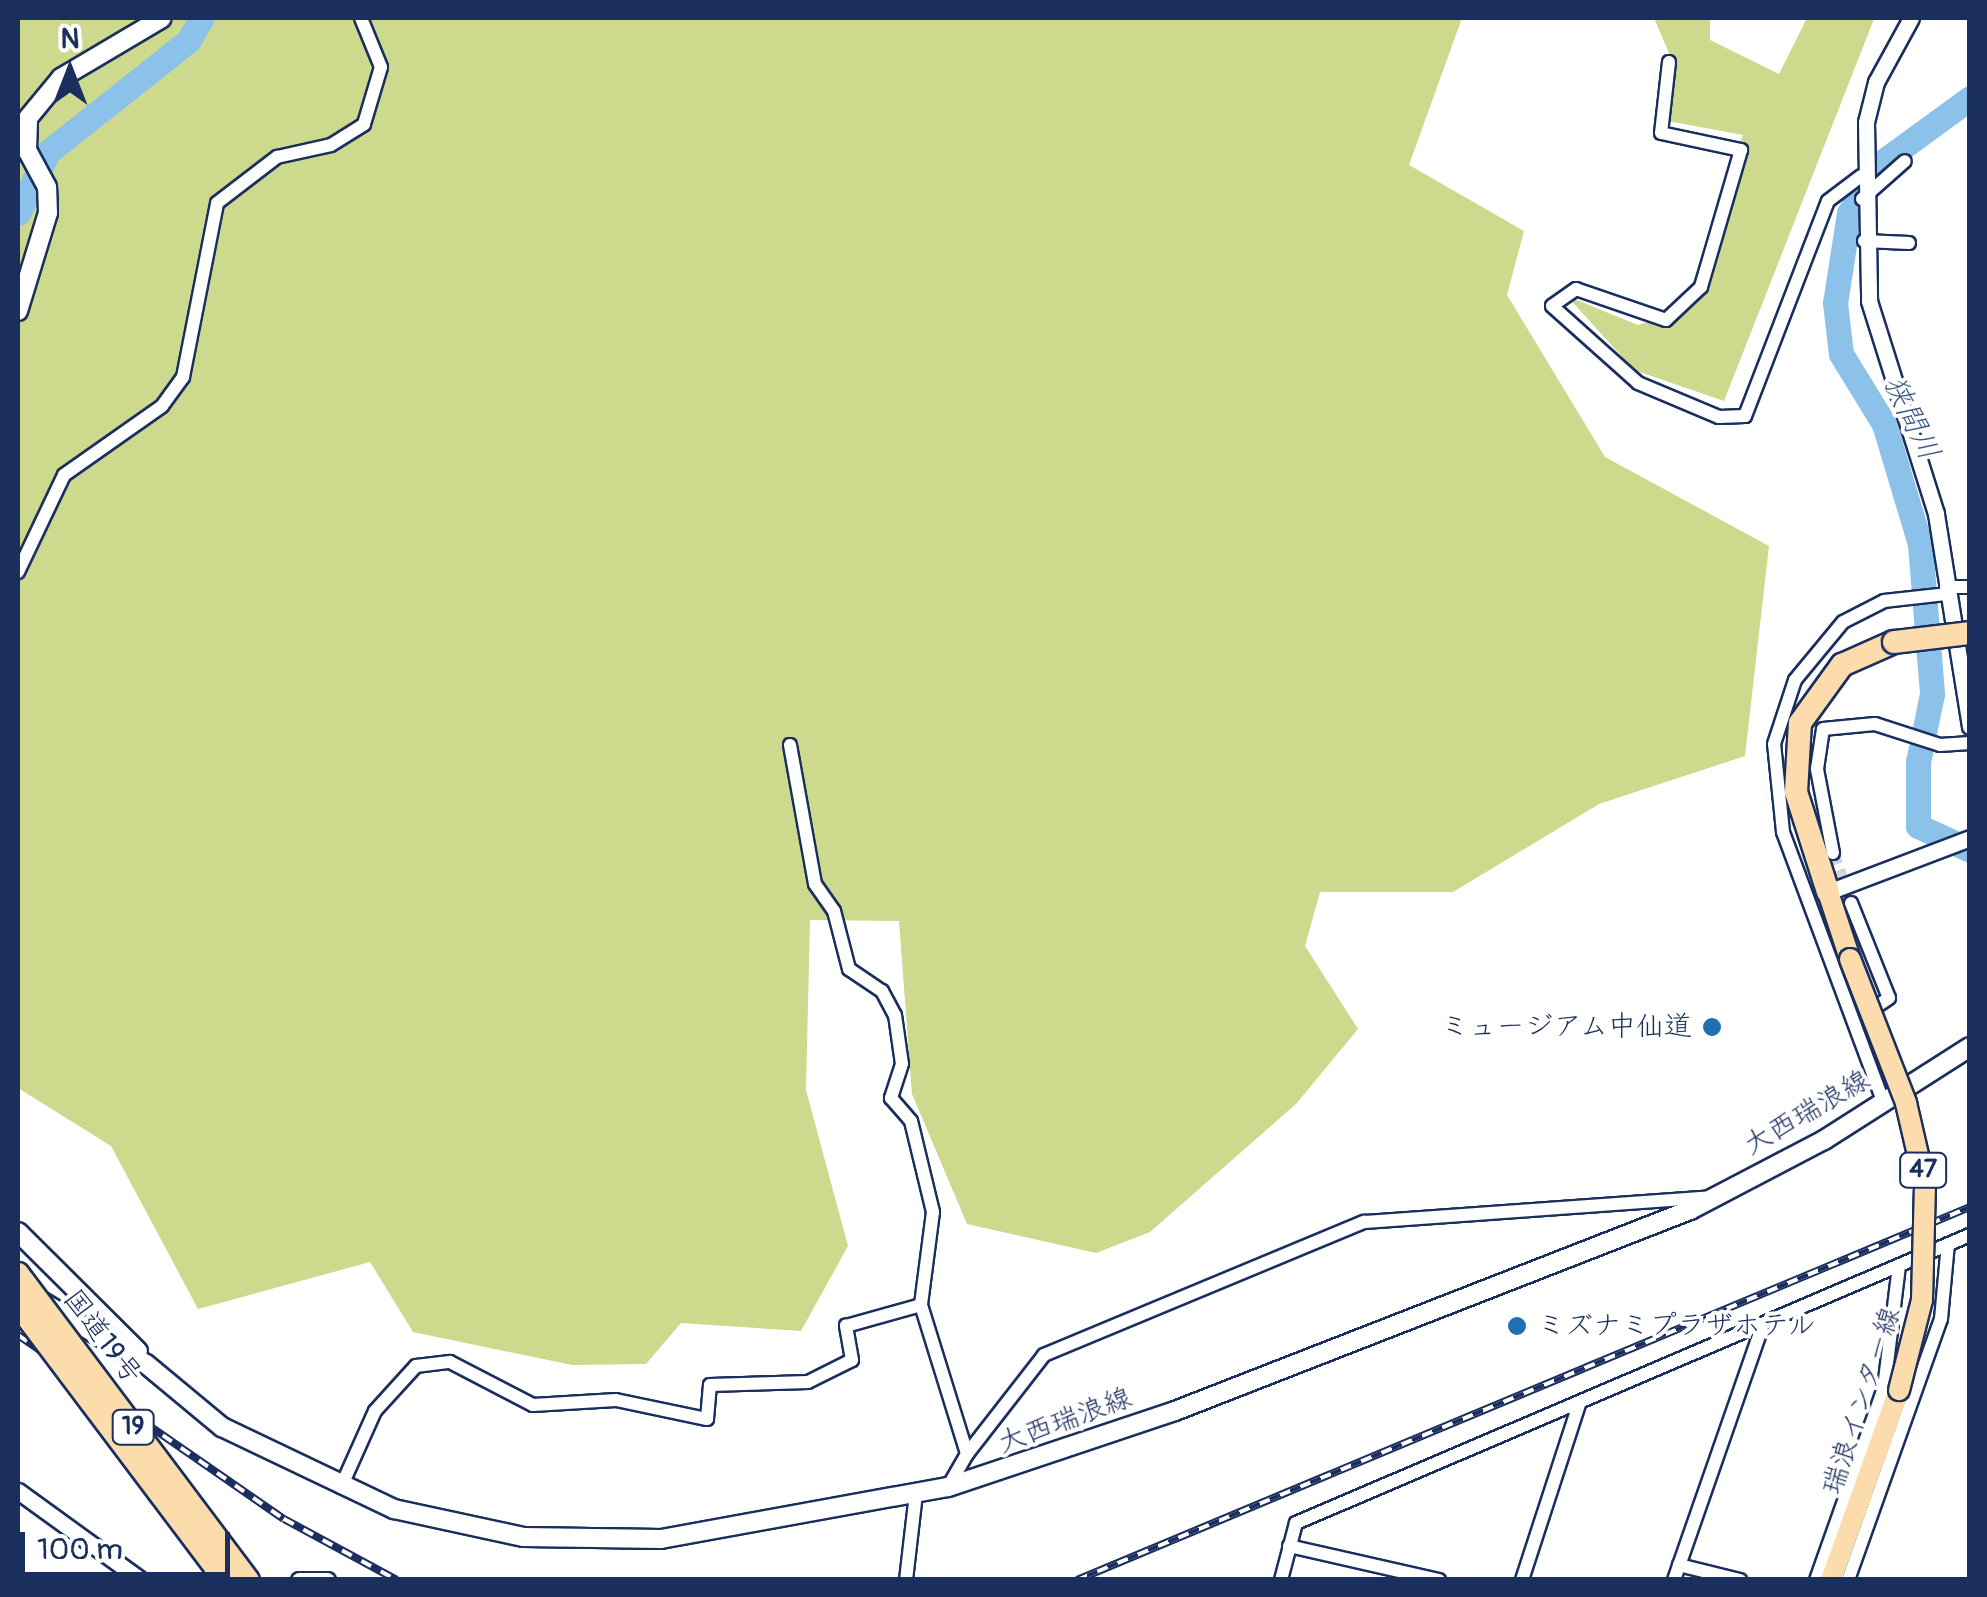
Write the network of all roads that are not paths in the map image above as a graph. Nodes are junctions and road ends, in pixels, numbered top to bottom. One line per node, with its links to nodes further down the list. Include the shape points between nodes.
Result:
1 (162, 18): 10 (main road, via 48,91 28,118 27,150 47,187 45,233)
2 (361, 18): 11 (street, via 381,67 364,124 332,145 277,157 217,203 183,378 162,406 64,474)
3 (1912, 18): 6 (street, via 1876,82)
4 (1669, 62): 6 (street, via 1661,133 1741,150 1702,287 1666,320 1576,288 1552,306 1638,383 1719,417 1745,416 1828,202)
5 (1906, 162): 7 (street)
6 (1861, 176): 7 (street)
7 (1862, 200): 8 (street)
8 (1864, 236): 9 (street); 13 (street, via 1878,349 1923,465)
9 (1909, 243)
10 (18, 311)
11 (18, 572)
12 (1970, 587): 13 (street)
13 (1946, 591): 15 (street); 22 (street, via 1864,609 1828,636 1795,680 1774,744 1783,832)
14 (1970, 633): 20 (highway, bridge, via 1894,642 1842,665 1800,722 1796,792)
15 (1970, 726)
16 (1970, 743): 19 (street, via 1940,745 1875,724 1823,730 1817,769)
17 (790, 745): 33 (street, via 814,884 834,911 849,969 882,991 895,1015 902,1064 891,1098 911,1121 933,1212)
18 (1969, 838): 20 (street)
19 (1833, 853)
20 (1828, 892): 57 (main road, 瑞浪インター線 / 47, bridge, via 1906,1103 1925,1185 1922,1300 1899,1390)
21 (1851, 903): 22 (street, via 1889,998)
22 (1855, 1021): 24 (street)
23 (1970, 1046): 24 (main road, 大西瑞浪線)
24 (1883, 1101): 25 (main road, 大西瑞浪線)
25 (1714, 1197): 38 (street, via 1364,1222 1044,1356); 40 (main road, 大西瑞浪線, via 1176,1411)
26 (18, 1232): 29 (main road); 36 (main road)
27 (1970, 1235): 28 (street)
28 (1948, 1244): 30 (street); 58 (street, via 1941,1320)
29 (18, 1251)
30 (1899, 1266): 35 (street); 56 (street, via 1884,1388)
31 (18, 1274): 47 (highway, 国道19号 / 19, bridge)
32 (18, 1289): 36 (main road)
33 (922, 1304): 38 (street); 39 (street, via 846,1326 850,1363 808,1382 710,1385 708,1419 616,1400 533,1405 450,1362 416,1366 376,1412)
34 (18, 1306): 46 (highway, 国道19号 / 19, bridge)
35 (1762, 1327): 37 (street); 44 (street)
36 (146, 1364): 39 (main road, 大西瑞浪線, via 222,1427)
37 (1580, 1402): 43 (street, via 1296,1523); 53 (street)
38 (967, 1454): 40 (street)
39 (341, 1487): 42 (main road, 大西瑞浪線, via 453,1526 602,1543)
40 (948, 1487): 42 (main road, 大西瑞浪線)
41 (18, 1491): 45 (street)
42 (916, 1494): 50 (street)
43 (1289, 1546): 51 (street); 52 (street)
44 (1679, 1565): 54 (street); 55 (street)
45 (141, 1580)
46 (225, 1580)
47 (248, 1580)
48 (299, 1580): 49 (street)
49 (328, 1580)
50 (906, 1580)
51 (1281, 1580)
52 (1438, 1580)
53 (1522, 1580)
54 (1674, 1580)
55 (1740, 1580)
56 (1816, 1580)
57 (1831, 1580)
58 (1848, 1580)

